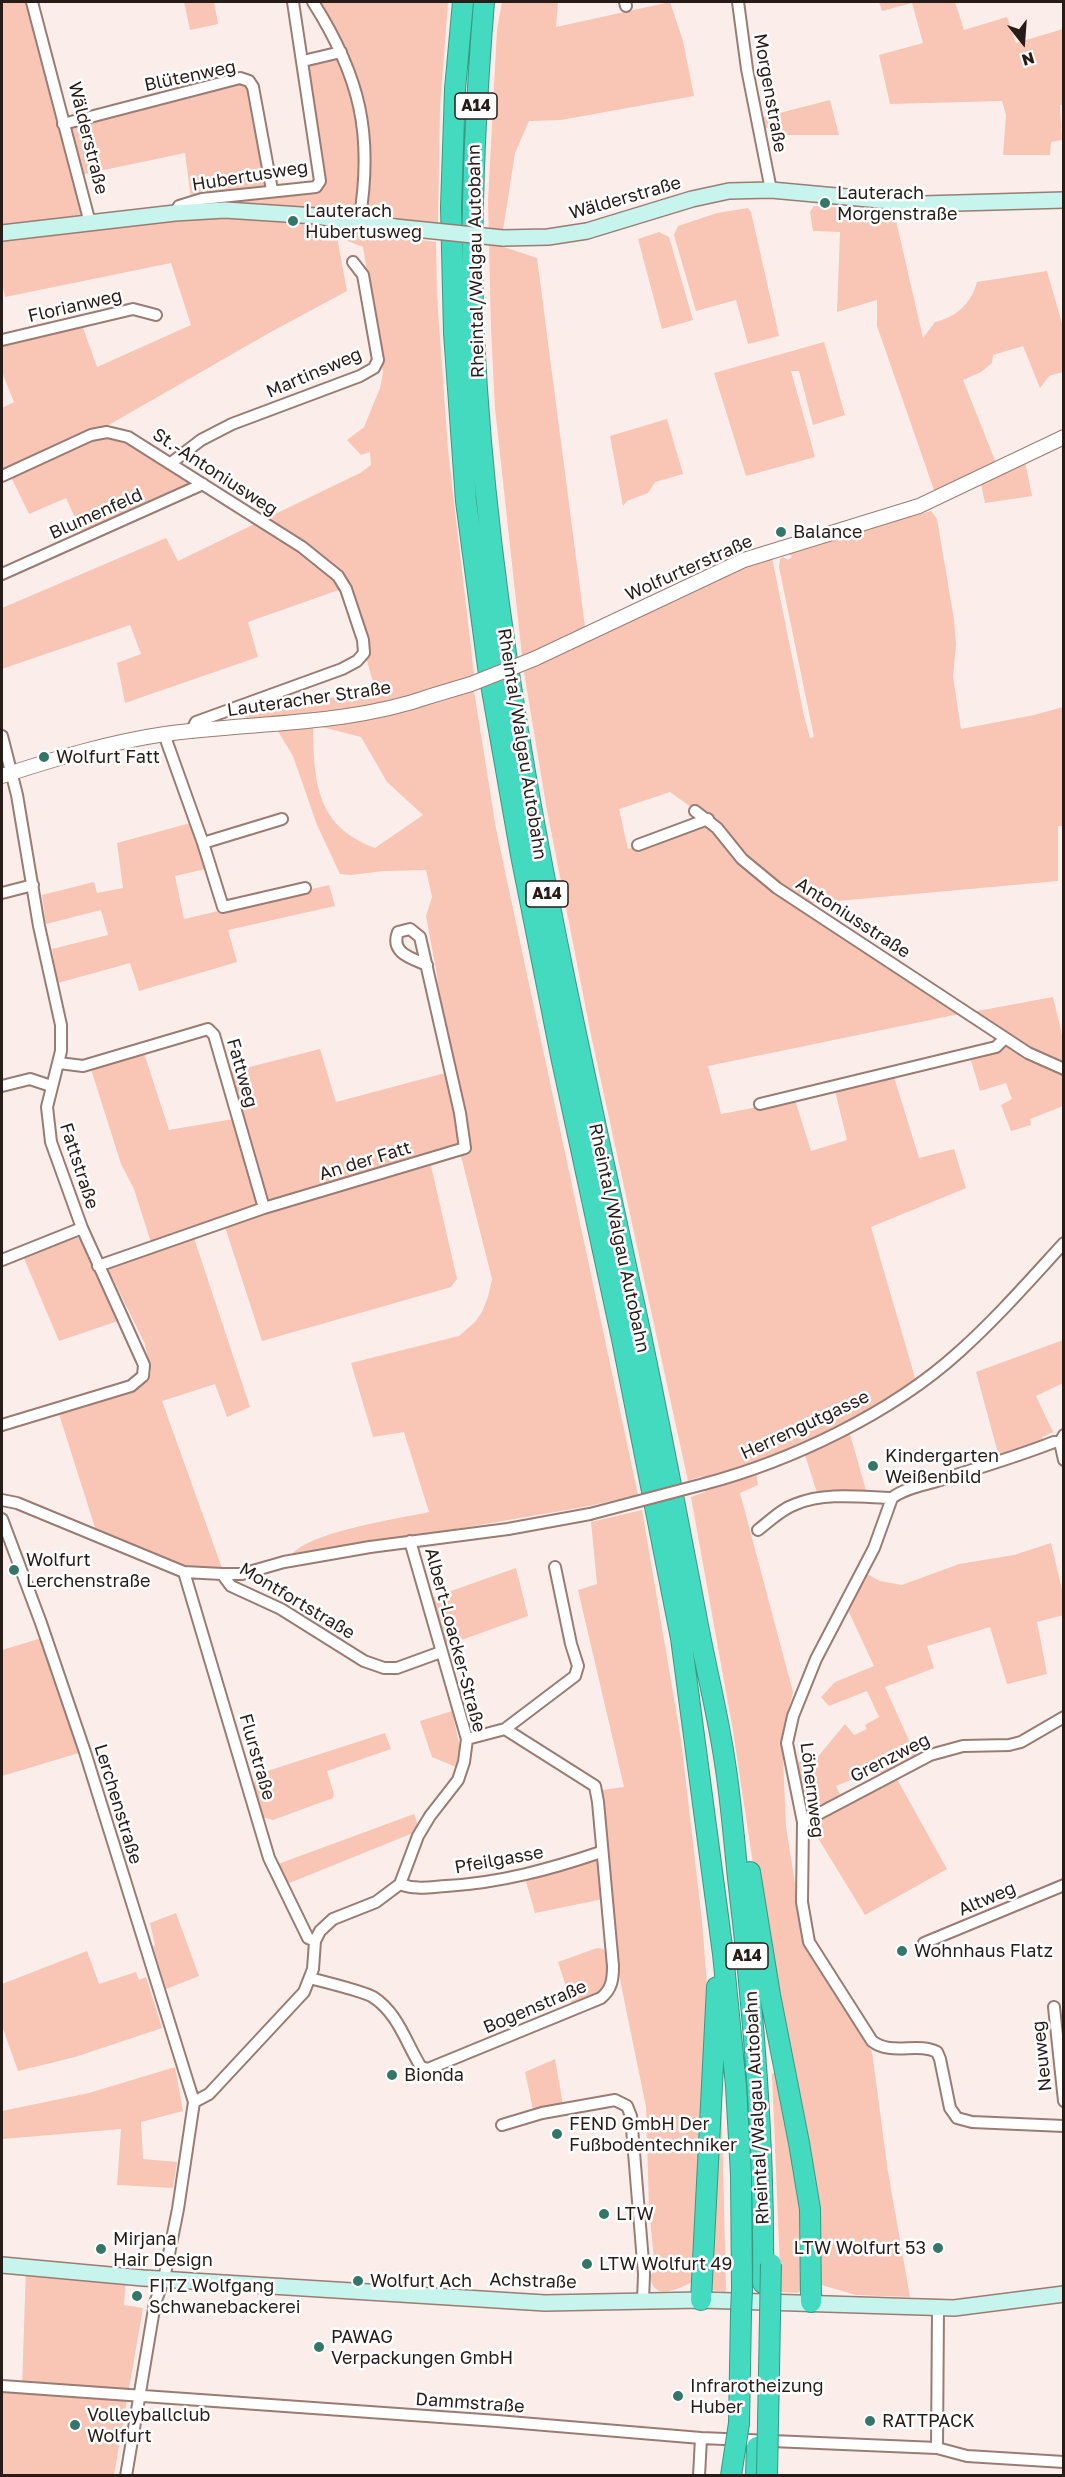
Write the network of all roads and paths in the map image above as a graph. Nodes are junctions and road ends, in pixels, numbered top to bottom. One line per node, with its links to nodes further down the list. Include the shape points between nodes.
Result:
1 (32, 2): 9 (street, Wälderstraße)
2 (293, 2): 8 (street, Hubertusweg)
3 (313, 2): 7 (street)
4 (463, 2): 74 (highway, Rheintal/Walgau Autobahn / A14, via 451,207 454,333 466,501 488,667 521,855 681,1638)
5 (484, 2): 67 (highway, Rheintal/Walgau Autobahn / A14, via 472,211 474,338 505,651 539,853)
6 (738, 2): 11 (street, Morgenstraße)
7 (341, 52): 8 (street); 15 (street, via 352,79 364,133 366,183)
8 (303, 61): 10 (street, Hubertusweg, via 320,181 316,187)
9 (63, 124): 10 (street, Blütenweg, via 240,78 253,87); 14 (street, Wälderstraße)
10 (272, 190): 13 (street, Hubertusweg, via 189,202)
11 (771, 190): 12 (main road, Wälderstraße, via 905,204); 15 (main road, Wälderstraße, bridge, via 711,194 567,235 503,238)
12 (1064, 200)
13 (176, 213): 14 (main road, Wälderstraße); 15 (main road, Wälderstraße, via 225,210)
14 (90, 222): 16 (main road, Wälderstraße)
15 (359, 222)
16 (2, 233)
17 (353, 262): 21 (street, Martinsweg, via 363,275 378,360 374,368 217,431)
18 (156, 315): 19 (street, Florianweg, via 133,309)
19 (2, 340)
20 (1064, 437): 26 (street, Wolfurterstraße, bridge, via 919,506 744,560 534,659)
21 (171, 463): 22 (street, St.-Antoniusweg, via 128,437 99,432); 23 (street, St.-Antoniusweg)
22 (2, 476)
23 (203, 484): 24 (street, Blumenfeld); 25 (street, St.-Antoniusweg, via 302,547 338,576)
24 (2, 574)
25 (363, 640): 27 (street, Lauteracher Straße, via 364,652 357,662 196,722)
26 (431, 696): 27 (street, Lauteracher Straße, via 335,718)
27 (191, 732): 28 (street, Lauteracher Straße)
28 (164, 734): 30 (street, Lauteracher Straße); 34 (street)
29 (2, 736): 30 (street, Fattstraße)
30 (7, 774): 36 (street, Fattstraße, via 22,820)
31 (694, 811): 33 (street, Antoniusstraße)
32 (282, 819): 34 (street)
33 (708, 819): 35 (street); 40 (street, Antoniusstraße, via 742,859 777,888)
34 (203, 843): 37 (street, via 223,908)
35 (638, 845)
36 (33, 885): 38 (street); 41 (street, Fattstraße, via 61,1025)
37 (305, 888)
38 (2, 893)
39 (427, 965): 46 (street, An der Fatt, via 465,1148)
40 (1005, 1038): 42 (street, Antoniusstraße); 45 (street, via 996,1047)
41 (59, 1063): 44 (street, Fattstraße); 46 (street, Fattweg, via 83,1066 208,1029 214,1035)
42 (1064, 1069)
43 (2, 1086): 44 (street, via 30,1079)
44 (51, 1086): 47 (street, Fattstraße, via 47,1117 51,1142)
45 (760, 1104)
46 (264, 1208): 50 (street, An der Fatt)
47 (82, 1228): 49 (street); 50 (street, Fattstraße)
48 (1064, 1243): 56 (street, Herrengutgasse, bridge, via 958,1353 894,1401 761,1465)
49 (2, 1260)
50 (98, 1266): 51 (street, Fattstraße, via 144,1365 143,1376 131,1386)
51 (2, 1425)
52 (1062, 1439): 53 (street); 54 (street)
53 (1064, 1460)
54 (892, 1498): 58 (street, via 806,1500 784,1510); 68 (street, Löhernweg, via 874,1548 816,1659 789,1730 787,1750)
55 (2, 1500): 61 (street, Montfortstraße)
56 (590, 1514): 59 (street, Albert-Loacker-Straße)
57 (2, 1519): 78 (street, Lerchenstraße, via 85,1752)
58 (758, 1530)
59 (410, 1541): 62 (street, Albert-Loacker-Straße, via 284,1562 243,1574); 63 (street, Albert-Loacker-Straße)
60 (555, 1567): 65 (street, Albert-Loacker-Straße, via 578,1666 575,1676)
61 (184, 1572): 62 (street, Montfortstraße); 72 (street, Flurstraße, via 269,1858 308,1938)
62 (222, 1574): 63 (street, Montfortstraße, via 231,1586 281,1609 384,1668 397,1668)
63 (441, 1652): 66 (street, Albert-Loacker-Straße)
64 (1064, 1717): 68 (street, Grenzweg, via 1009,1746 963,1746 930,1755)
65 (505, 1729): 66 (street); 69 (street, Bogenstraße, via 595,1786)
66 (467, 1739): 70 (street, Albert-Loacker-Straße, via 458,1780 424,1826)
67 (725, 1760): 81 (highway, Rheintal/Walgau Autobahn / A14, via 770,2204); 87 (highway, via 744,1834 810,2209)
68 (803, 1822): 80 (street, Löhernweg, via 800,1873 806,1932 868,2037 887,2048 937,2052 952,2113 964,2121)
69 (602, 1852): 70 (street, Pfeilgasse, via 499,1880 414,1888); 75 (street, Bogenstraße, via 613,1966 611,1986 601,1998 428,2069 419,2064 405,2035 373,1996)
70 (400, 1884): 72 (street, via 376,1902 333,1919)
71 (1064, 1885): 73 (street, Altweg)
72 (315, 1941): 75 (street)
73 (924, 1943)
74 (723, 1954): 85 (highway, via 714,2023); 91 (highway, Rheintal/Walgau Autobahn / A14, bridge, via 738,2117 742,2263)
75 (310, 1978): 78 (street, via 304,1992 234,2069 209,2094)
76 (1054, 2007): 77 (street, Neuweg)
77 (1064, 2101)
78 (194, 2102): 83 (street)
79 (502, 2125): 86 (street, via 542,2113 615,2100 627,2106 644,2274)
80 (1064, 2126)
81 (767, 2264): 99 (highway); 100 (highway, bridge)
82 (2, 2265): 83 (main road, Achstraße)
83 (164, 2279): 86 (main road, Achstraße, via 545,2303); 90 (street, via 156,2303)
84 (1064, 2294): 88 (main road, Achstraße)
85 (701, 2300): 86 (main road, Achstraße); 87 (main road, Achstraße)
86 (643, 2301)
87 (811, 2302): 88 (main road, Achstraße)
88 (938, 2308): 93 (street)
89 (2, 2386): 90 (street, Dammstraße)
90 (141, 2397): 92 (street, Dammstraße); 95 (street)
91 (740, 2423): 97 (highway, bridge); 98 (highway, Rheintal/Walgau Autobahn / A14, bridge)
92 (701, 2438): 93 (street, Dammstraße); 96 (street)
93 (936, 2448): 94 (street, Dammstraße, via 967,2456)
94 (1064, 2462)
95 (126, 2475)
96 (699, 2475)
97 (730, 2475)
98 (737, 2475)
99 (756, 2475)
100 (767, 2475)

